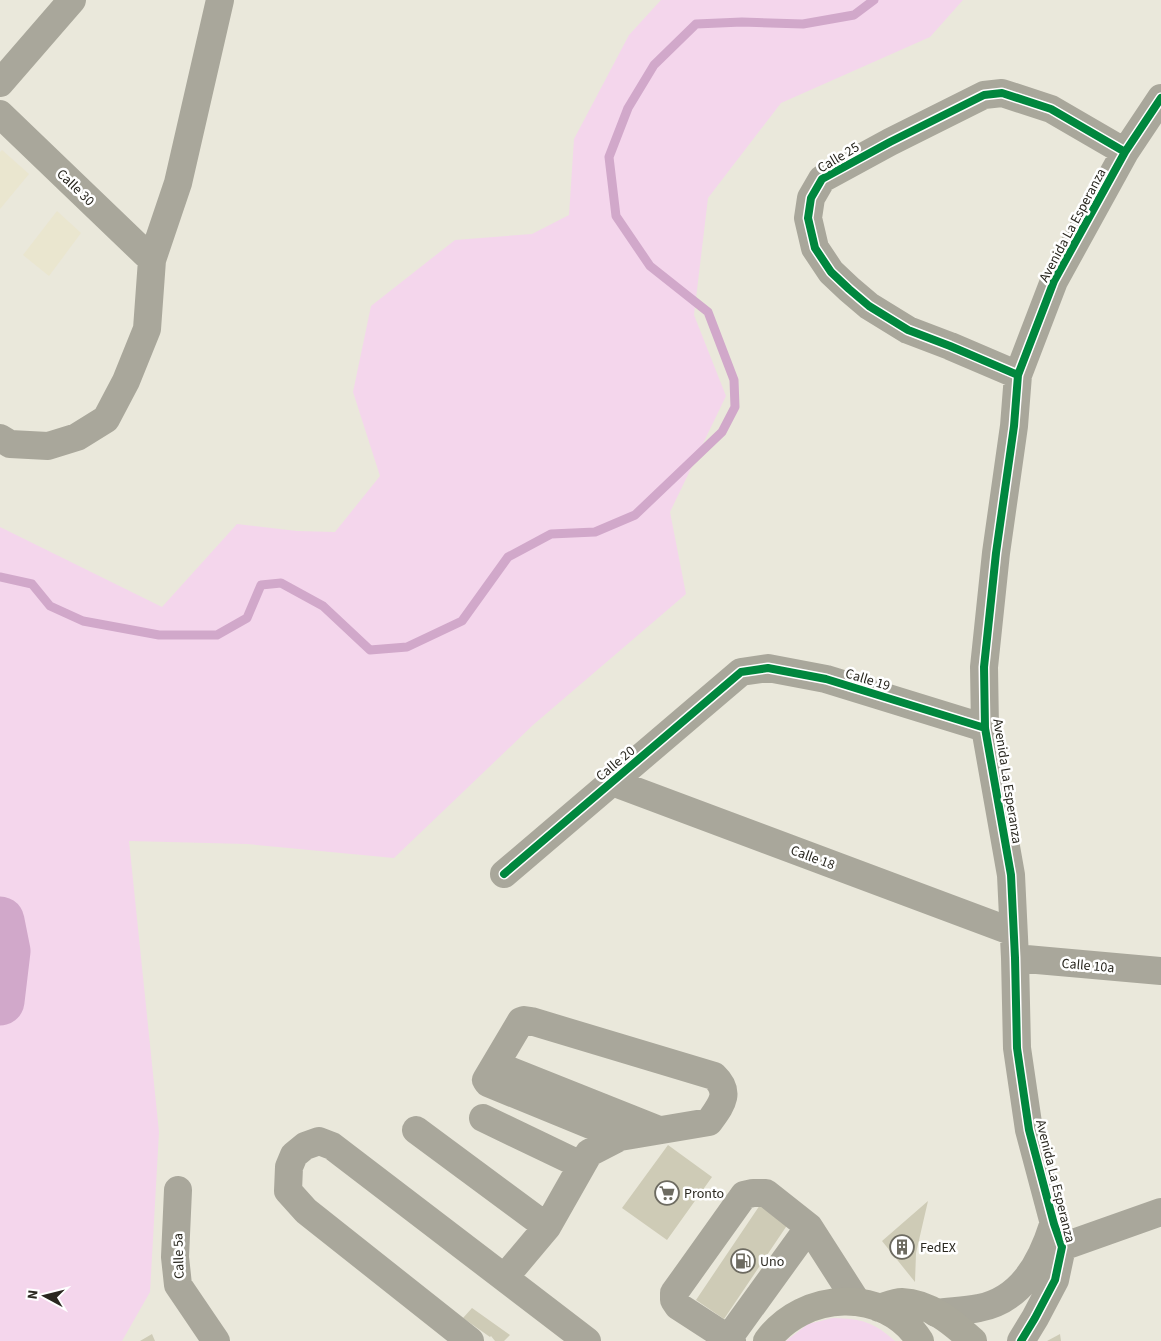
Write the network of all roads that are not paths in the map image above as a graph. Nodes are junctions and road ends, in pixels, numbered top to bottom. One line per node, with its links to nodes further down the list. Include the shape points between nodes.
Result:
1 (72, 0): 3 (street)
2 (220, 0): 7 (street, via 178,183)
3 (0, 83)
4 (1161, 98): 6 (street, Avenida La Esperanza)
5 (0, 114): 7 (street, Calle 30)
6 (1125, 152): 8 (street, Avenida La Esperanza, via 1054,281); 8 (street, Calle 25, via 1051,109 1002,93 984,95 822,179 811,198 808,218 815,248 831,272 849,289 869,306 908,330)
7 (152, 260): 9 (street, via 147,329 106,419 77,437 48,446 10,444)
8 (1018, 376): 11 (street, Avenida La Esperanza, via 984,666)
9 (0, 438)
10 (741, 672): 11 (street, Calle 19, via 768,668 826,679); 12 (street, Calle 20)
11 (985, 728): 14 (street, Avenida La Esperanza, via 1011,875)
12 (612, 782): 13 (street, Calle 20); 14 (street, Calle 18)
13 (504, 874)
14 (1013, 932): 15 (street, Avenida La Esperanza)
15 (1016, 958): 16 (street, Calle 10a); 27 (street, Avenida La Esperanza, via 1017,1048 1028,1121)
16 (1161, 971)
17 (496, 1065): 20 (street); 20 (street, via 524,1020 714,1076 721,1083 724,1092 721,1106 709,1122); 21 (street, via 486,1080 488,1083)
18 (483, 1118): 22 (street)
19 (416, 1130): 25 (street)
20 (659, 1130): 21 (street)
21 (620, 1137): 22 (street, via 589,1152)
22 (581, 1166): 25 (street)
23 (178, 1190): 32 (street, Calle 5a, via 175,1257 178,1285)
24 (1161, 1212): 27 (street)
25 (547, 1227): 28 (street)
26 (809, 1227): 29 (street); 31 (street); 31 (street, via 766,1193 744,1195 674,1293 678,1306)
27 (1058, 1236): 30 (street, Avenida La Esperanza, via 1045,1250 1030,1276 1007,1298 980,1308); 38 (street, Avenida La Esperanza, via 1055,1280)
28 (505, 1277): 33 (street, via 332,1146 319,1141 294,1155 289,1167 288,1191 306,1211); 34 (street)
29 (868, 1305): 30 (main road, via 900,1302 916,1304); 35 (main road, via 834,1301 812,1306 791,1316); 36 (main road, via 893,1315)
30 (936, 1313): 37 (main road, via 950,1320)
31 (730, 1340)
32 (216, 1341)
33 (470, 1341)
34 (587, 1341)
35 (767, 1341)
36 (920, 1341)
37 (973, 1341)
38 (1021, 1341)

